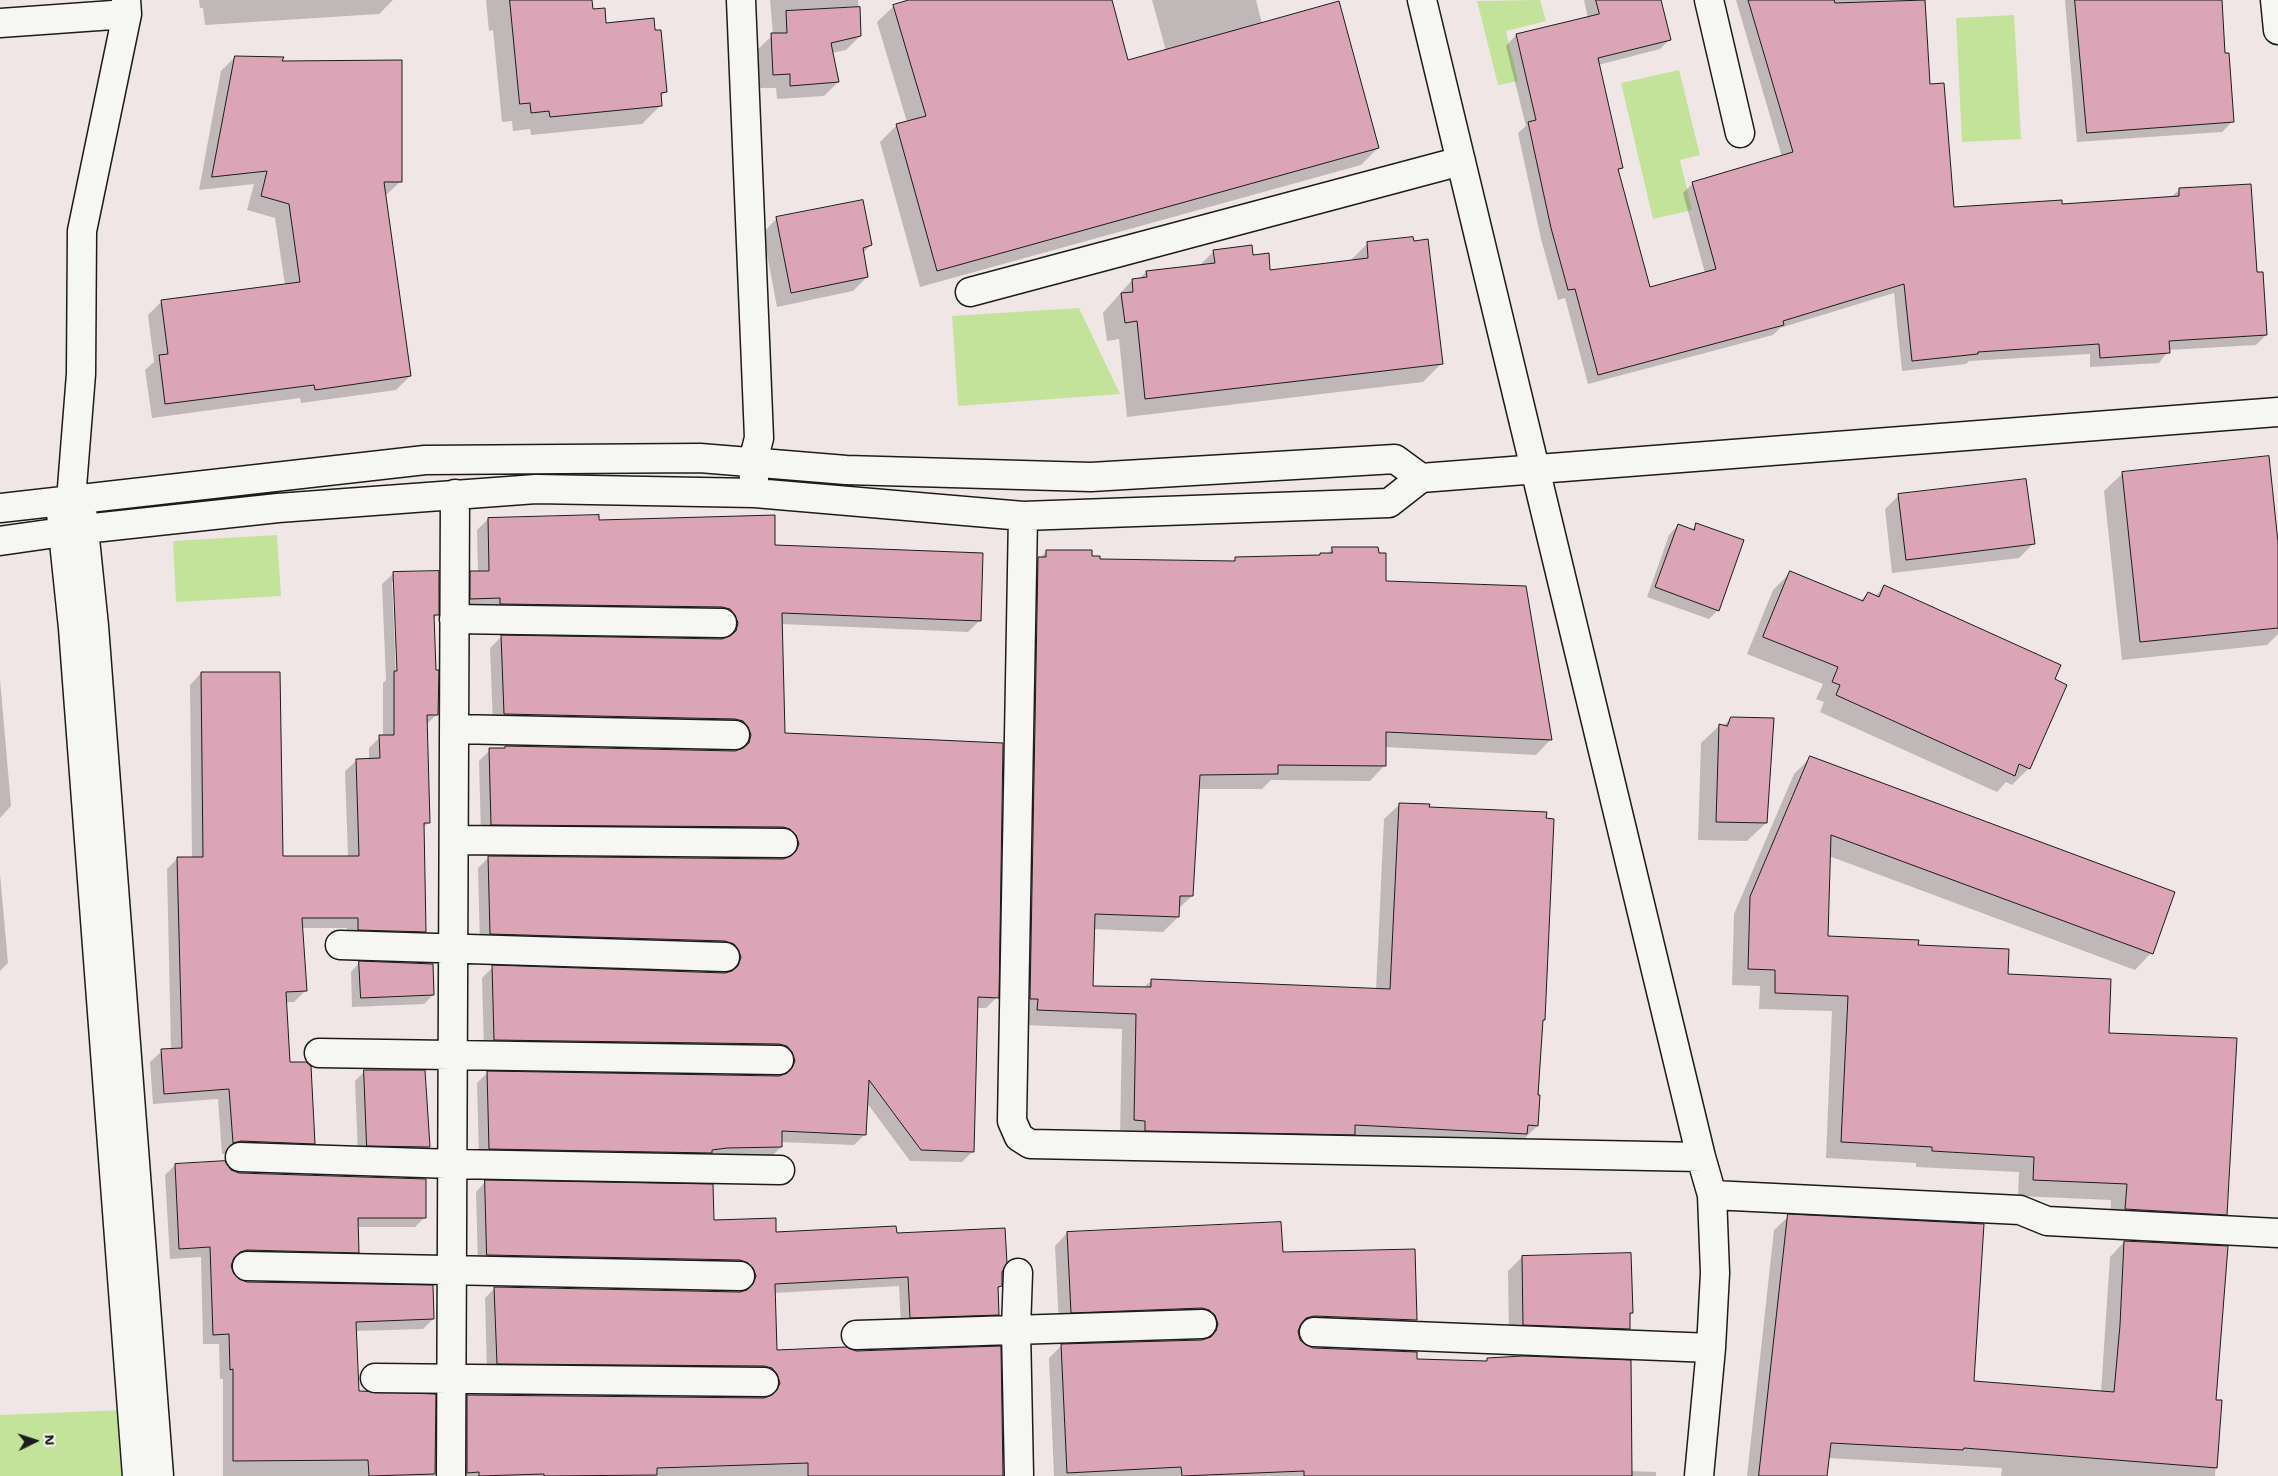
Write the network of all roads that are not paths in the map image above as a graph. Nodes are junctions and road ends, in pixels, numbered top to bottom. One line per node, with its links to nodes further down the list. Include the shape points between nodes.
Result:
1 (742, 0): 12 (street, via 759,438)
2 (1709, 0): 8 (street)
3 (2275, 0): 7 (street)
4 (1429, 2): 9 (street)
5 (126, 7): 6 (street); 17 (street, via 82,231 81,374)
6 (0, 23)
7 (2278, 30)
8 (1740, 133)
9 (1461, 161): 10 (street); 13 (street)
10 (970, 292)
11 (2278, 412): 13 (street)
12 (753, 462): 14 (street, via 846,470 1091,477 1395,459); 15 (street); 17 (street, via 700,458 425,460)
13 (1536, 470): 14 (street); 35 (street)
14 (1421, 478): 19 (street, via 1389,503)
15 (755, 493): 16 (street, via 536,489); 19 (street)
16 (455, 494): 20 (street, via 278,508); 22 (street)
17 (70, 500): 18 (street); 20 (street)
18 (0, 508)
19 (1023, 516): 35 (street, via 1012,1121 1019,1137 1030,1144)
20 (74, 530): 21 (street); 52 (street, via 76,668); 53 (street, via 94,626)
21 (0, 540)
22 (454, 620): 23 (street); 24 (street)
23 (722, 622)
24 (454, 729): 25 (street); 26 (street)
25 (735, 735)
26 (454, 840): 27 (street); 29 (street)
27 (782, 843)
28 (340, 945): 29 (street)
29 (453, 949): 30 (street); 32 (street)
30 (725, 957)
31 (320, 1053): 32 (street)
32 (453, 1054): 33 (street); 36 (street)
33 (779, 1060)
34 (240, 1157): 36 (street)
35 (1701, 1157): 38 (street)
36 (453, 1164): 37 (street); 41 (street)
37 (780, 1170)
38 (1712, 1196): 39 (street, via 2020,1210 2048,1221); 48 (street, via 1714,1273)
39 (2278, 1233)
40 (247, 1266): 41 (street)
41 (451, 1268): 43 (street); 50 (street)
42 (1018, 1273): 45 (street)
43 (740, 1276)
44 (1202, 1324): 45 (street)
45 (1016, 1328): 47 (street); 55 (street)
46 (1314, 1332): 48 (street)
47 (856, 1335)
48 (1711, 1348): 56 (street)
49 (375, 1378): 50 (street)
50 (451, 1379): 51 (street); 54 (street)
51 (764, 1382)
52 (137, 1476)
53 (159, 1476)
54 (451, 1476)
55 (1019, 1476)
56 (1698, 1476)

